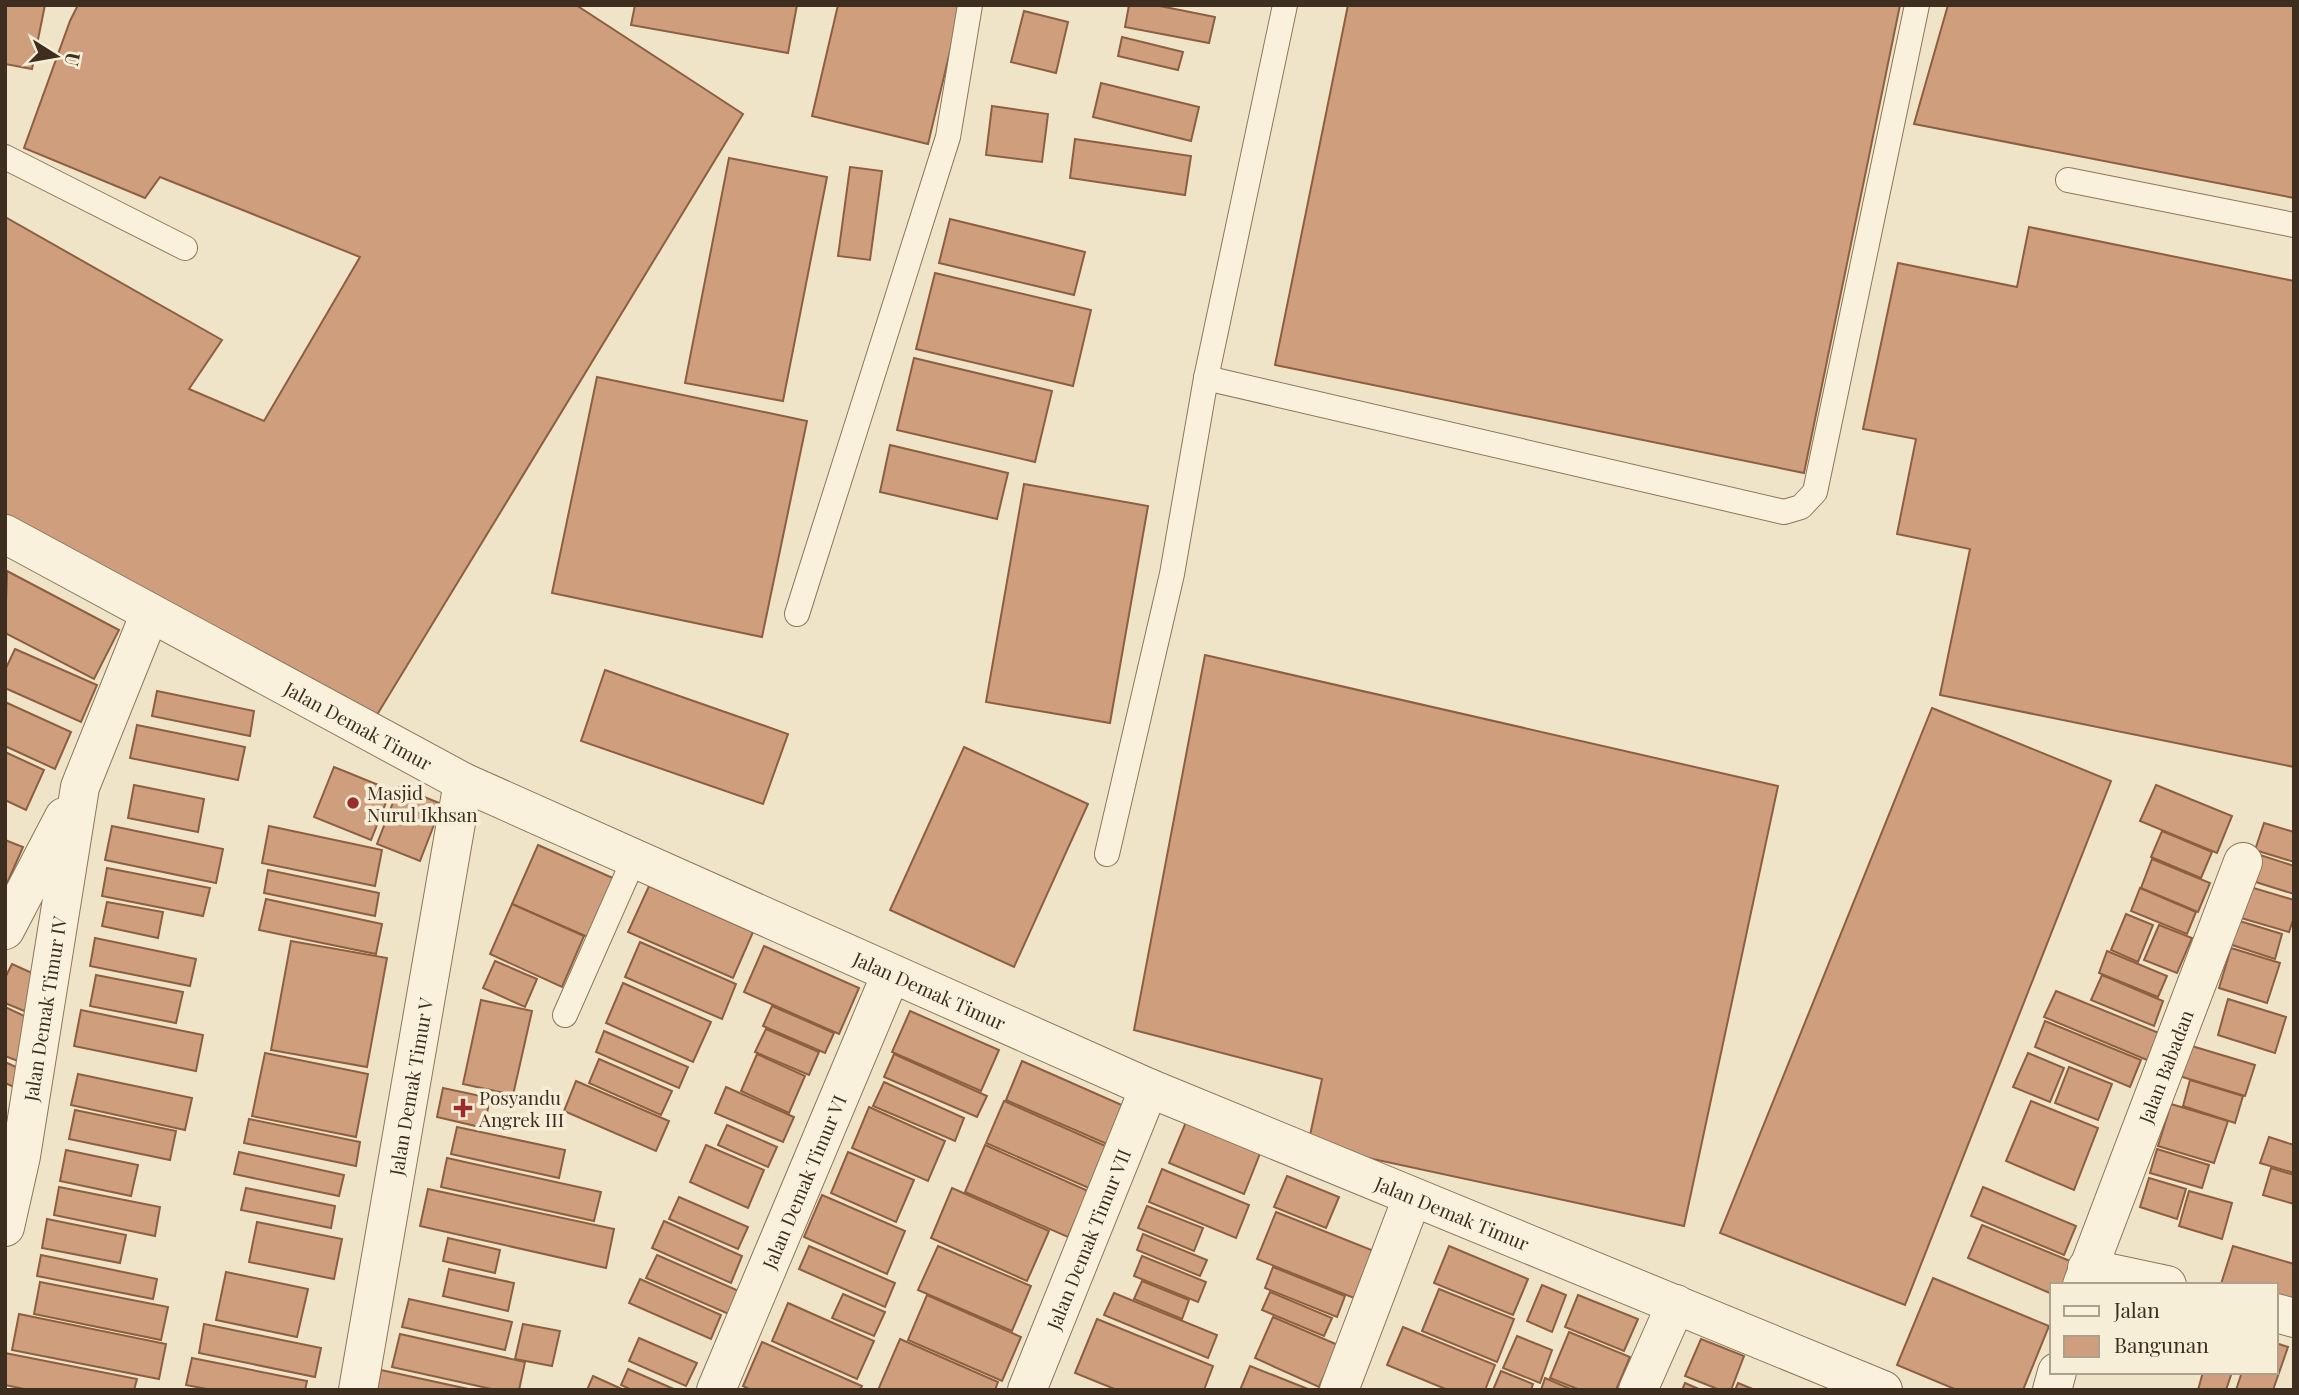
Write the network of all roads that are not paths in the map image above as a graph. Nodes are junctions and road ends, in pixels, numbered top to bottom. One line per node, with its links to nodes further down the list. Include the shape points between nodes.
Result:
1 (970, 5): 11 (lane, via 948,137)
2 (1285, 5): 8 (lane)
3 (1917, 5): 8 (lane, via 1815,492 1801,507 1784,512)
4 (5, 157): 7 (lane)
5 (2068, 180): 6 (lane)
6 (2294, 225)
7 (184, 248)
8 (1206, 378): 14 (lane, via 1172,574)
9 (5, 534): 10 (street, Jalan Demak Timur)
10 (150, 613): 12 (street, Jalan Demak Timur); 13 (street, Jalan Demak Timur IV)
11 (797, 614)
12 (463, 782): 15 (street, Jalan Demak Timur); 26 (street, Jalan Demak Timur V)
13 (80, 787): 17 (street, Jalan Demak Timur IV); 22 (street, Jalan Demak Timur IV, via 21,1156)
14 (1107, 854)
15 (634, 859): 18 (street, Jalan Demak Timur); 19 (lane)
16 (2243, 862): 23 (street, Jalan Babadan)
17 (5, 930)
18 (891, 974): 20 (street, Jalan Demak Timur); 27 (street, Jalan Demak Timur VI)
19 (565, 1015)
20 (1149, 1088): 21 (street, Jalan Demak Timur); 28 (street, Jalan Demak Timur VII)
21 (1412, 1198): 25 (street, Jalan Demak Timur); 29 (street)
22 (5, 1227)
23 (2084, 1276): 24 (street, Jalan Babadan)
24 (2149, 1283)
25 (1676, 1304): 30 (street); 31 (street, Jalan Demak Timur)
26 (358, 1390)
27 (716, 1390)
28 (1027, 1390)
29 (1339, 1390)
30 (1638, 1390)
31 (1883, 1390)

